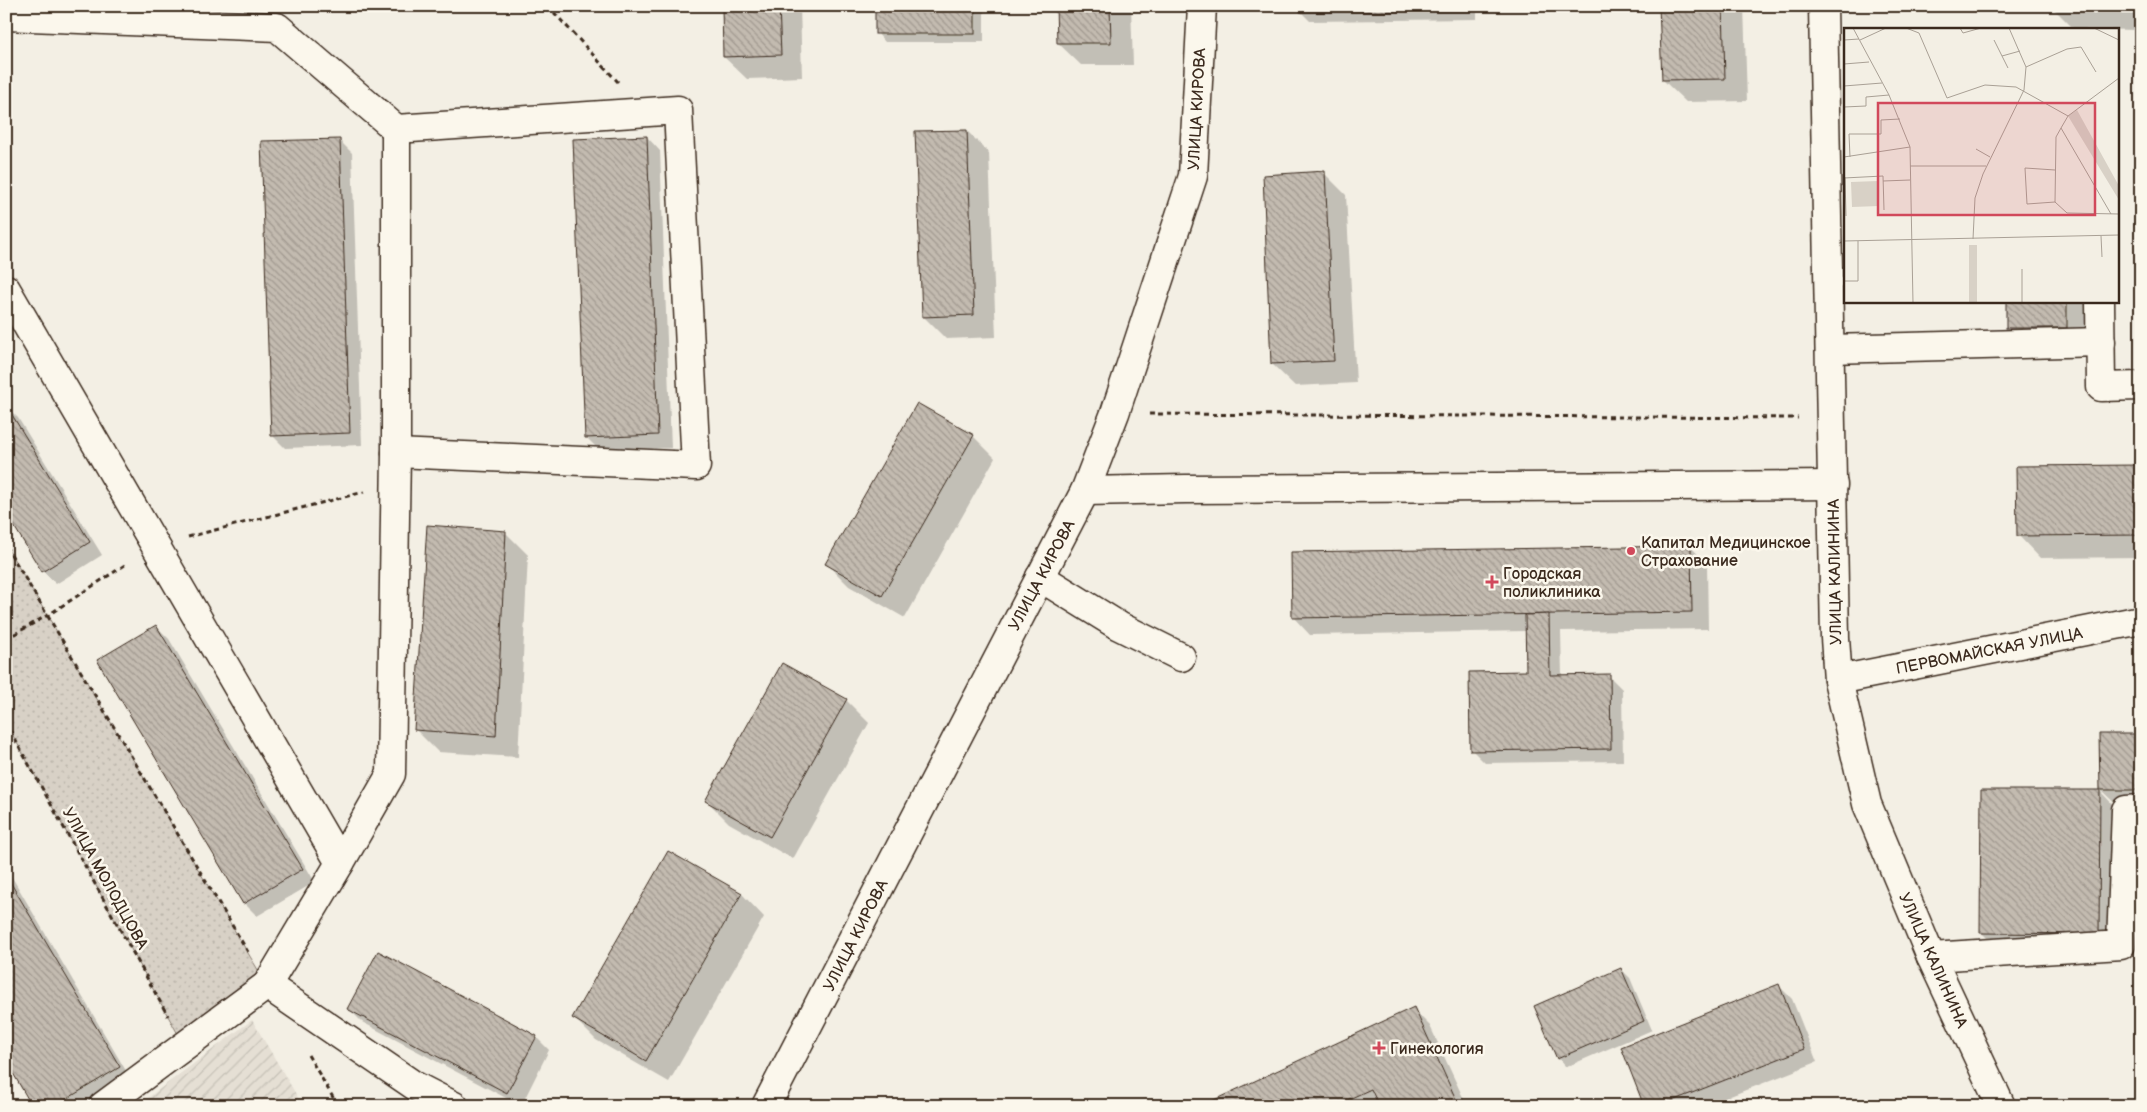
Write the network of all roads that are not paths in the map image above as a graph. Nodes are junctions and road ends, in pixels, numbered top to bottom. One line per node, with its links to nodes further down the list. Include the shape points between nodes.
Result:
1 (1202, 6): 12 (street, УЛИЦА КИРОВА, via 1192,176 1115,413)
2 (1823, 6): 8 (street, УЛИЦА КАЛИНИНА)
3 (6, 16): 4 (street, via 277,27)
4 (396, 129): 10 (street); 10 (street, via 678,110 696,466)
5 (6, 289): 18 (street)
6 (2100, 302): 7 (street)
7 (2101, 342): 8 (street); 9 (street, via 2101,387)
8 (1830, 348): 11 (street, УЛИЦА КАЛИНИНА)
9 (2141, 386)
10 (396, 453): 18 (street, via 391,774)
11 (1833, 485): 12 (street); 16 (street, УЛИЦА КАЛИНИНА)
12 (1085, 491): 13 (street, УЛИЦА КИРОВА)
13 (1040, 577): 15 (street, via 1119,626); 23 (street, УЛИЦА КИРОВА)
14 (2141, 620): 16 (street, ПЕРВОМАЙСКАЯ УЛИЦА)
15 (1181, 657)
16 (1838, 680): 19 (street, УЛИЦА КАЛИНИНА, via 1867,804)
17 (2141, 809): 19 (street, via 2126,810 2121,945)
18 (340, 863): 20 (street)
19 (1932, 957): 24 (street, УЛИЦА КАЛИНИНА)
20 (267, 985): 21 (street); 22 (street, via 415,1086)
21 (103, 1106)
22 (454, 1106)
23 (766, 1106)
24 (2001, 1106)

